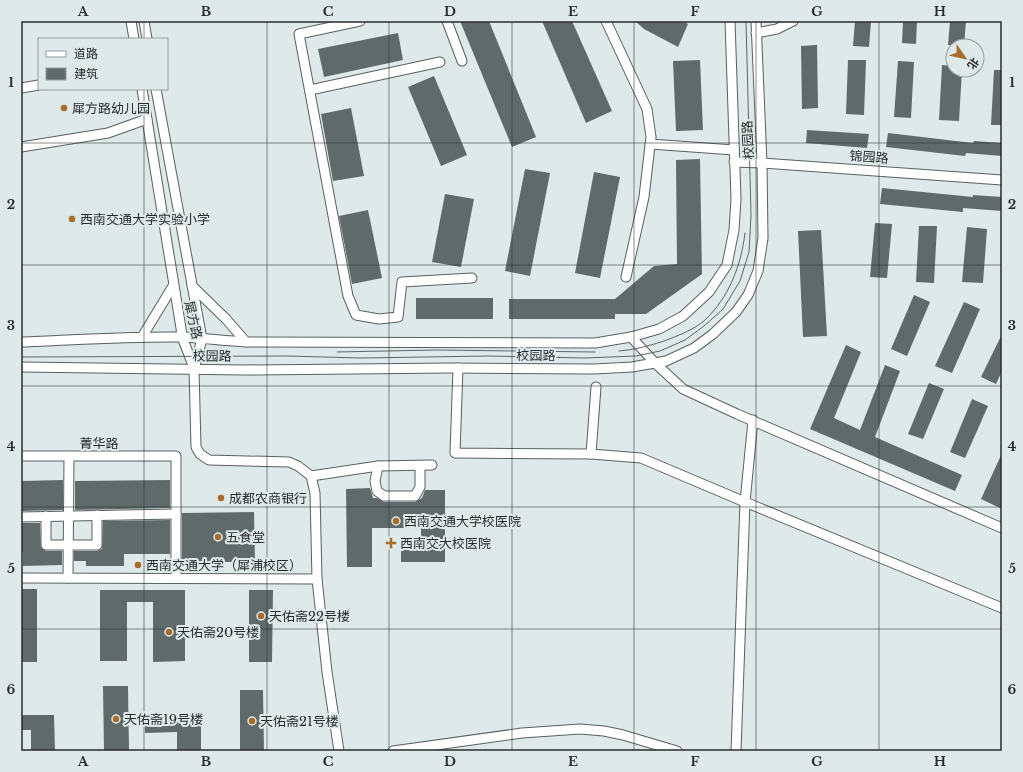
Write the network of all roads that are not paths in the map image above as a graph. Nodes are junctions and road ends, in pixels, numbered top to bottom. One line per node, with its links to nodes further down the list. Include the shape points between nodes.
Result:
1 (131, 21): 10 (street)
2 (144, 21): 11 (street)
3 (360, 21): 18 (street, via 299,34)
4 (447, 21): 12 (street)
5 (606, 21): 20 (street, via 647,109)
6 (730, 21): 22 (street, 校园路)
7 (756, 21): 9 (street, 校园路)
8 (793, 21): 9 (street, via 777,29)
9 (756, 33): 24 (street, 校园路)
10 (134, 38)
11 (147, 38)
12 (462, 61)
13 (440, 62): 18 (street)
14 (38, 85): 15 (street)
15 (21, 88)
16 (142, 90): 19 (street, 犀方路)
17 (156, 90): 29 (street, 犀方路)
18 (310, 90): 27 (street, via 348,296 356,315 379,319 398,317 402,282)
19 (147, 119): 21 (street, via 108,133); 28 (street, 犀方路)
20 (650, 144): 22 (street); 26 (street, via 644,197)
21 (21, 147)
22 (734, 150): 23 (street, 校园路)
23 (734, 162): 24 (street, 锦园路); 32 (street, 校园路, via 734,230 727,265 709,292 683,316 659,329)
24 (762, 163): 25 (street, 锦园路); 36 (street, 校园路, via 763,238 758,271 748,295 736,312 714,334 694,348 666,361)
25 (1002, 180)
26 (626, 277)
27 (472, 278)
28 (173, 286): 30 (street); 31 (street, 犀方路)
29 (192, 286): 33 (street, 犀方路); 35 (street)
30 (142, 337): 31 (street, 校园路); 34 (street, 校园路)
31 (182, 337): 33 (street, 校园路); 39 (street, 犀方路)
32 (632, 337): 35 (street, 校园路, via 595,343); 36 (street)
33 (202, 339): 35 (street, 校园路); 39 (street, 犀方路)
34 (21, 342)
35 (246, 342)
36 (655, 363): 38 (street, 校园路, via 594,369); 41 (street, via 683,389)
37 (21, 366): 39 (street, 校园路)
38 (458, 368): 39 (street, 校园路); 42 (street, via 456,453)
39 (194, 369): 48 (street, via 195,443 200,454 209,460 289,462)
40 (596, 387): 42 (street)
41 (753, 420): 49 (street); 55 (street)
42 (591, 454): 49 (street, via 641,458)
43 (21, 456): 44 (street, 菁华路)
44 (68, 456): 50 (street, 菁华路, via 176,456); 53 (street)
45 (432, 465): 47 (street)
46 (378, 466): 47 (street); 47 (street, via 375,480 377,491 384,496 415,496 420,487); 48 (street)
47 (420, 466)
48 (311, 476): 60 (street, via 315,493)
49 (745, 502): 61 (street); 65 (street)
50 (176, 514): 51 (street); 59 (street)
51 (97, 515): 53 (street); 56 (street, via 97,545)
52 (46, 516): 53 (street); 54 (street); 56 (street, via 46,545)
53 (68, 516): 56 (street)
54 (21, 517)
55 (1002, 528)
56 (68, 545): 58 (street)
57 (21, 578): 58 (street)
58 (68, 578): 59 (street)
59 (176, 578): 60 (street)
60 (317, 579): 62 (street)
61 (1002, 608)
62 (339, 751)
63 (393, 751): 64 (street, via 522,733 580,730 623,735)
64 (677, 751)
65 (736, 751)

